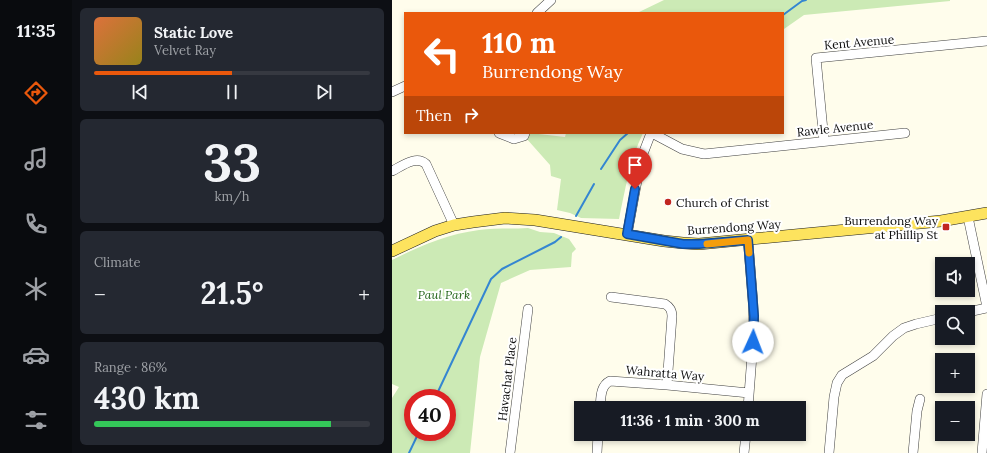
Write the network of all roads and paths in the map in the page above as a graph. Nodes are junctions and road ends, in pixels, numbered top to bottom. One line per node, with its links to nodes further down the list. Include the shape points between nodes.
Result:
1 (551, 0): 2 (street)
2 (539, 12)
3 (987, 41): 11 (street, Kent Avenue, via 816,58)
4 (404, 86): 5 (street)
5 (392, 92)
6 (905, 133): 11 (street, Rawle Avenue)
7 (502, 134): 8 (street, via 514,139)
8 (525, 134)
9 (652, 134): 16 (street, Rawle Avenue, via 640,159)
10 (654, 134): 11 (street, Rawle Avenue, via 682,149 704,154)
11 (824, 141)
12 (392, 170): 15 (street, via 414,160 426,164)
13 (987, 213): 14 (main road, Burrendong Way)
14 (968, 217): 17 (main road, Burrendong Way); 20 (street)
15 (454, 225): 16 (main road, Burrendong Way, via 490,219 523,218); 18 (main road, Burrendong Way)
16 (627, 234): 17 (main road, Burrendong Way, via 683,244)
17 (748, 240): 25 (street, via 754,322)
18 (392, 250)
19 (610, 297): 24 (street, via 665,304 670,307 672,316)
20 (987, 308): 22 (street)
21 (528, 309): 32 (street, Havachat Place)
22 (975, 311)
23 (935, 320): 35 (street, via 904,328 873,356 842,375 834,396)
24 (667, 385): 25 (street, Wahratta Way); 28 (street, Wahratta Way, via 610,381 605,383)
25 (749, 393): 29 (street)
26 (987, 394): 37 (street)
27 (920, 399): 36 (street)
28 (601, 401)
29 (748, 401)
30 (598, 441): 33 (street)
31 (745, 441): 34 (street)
32 (510, 453)
33 (597, 453)
34 (744, 453)
35 (829, 453)
36 (913, 453)
37 (982, 453)

